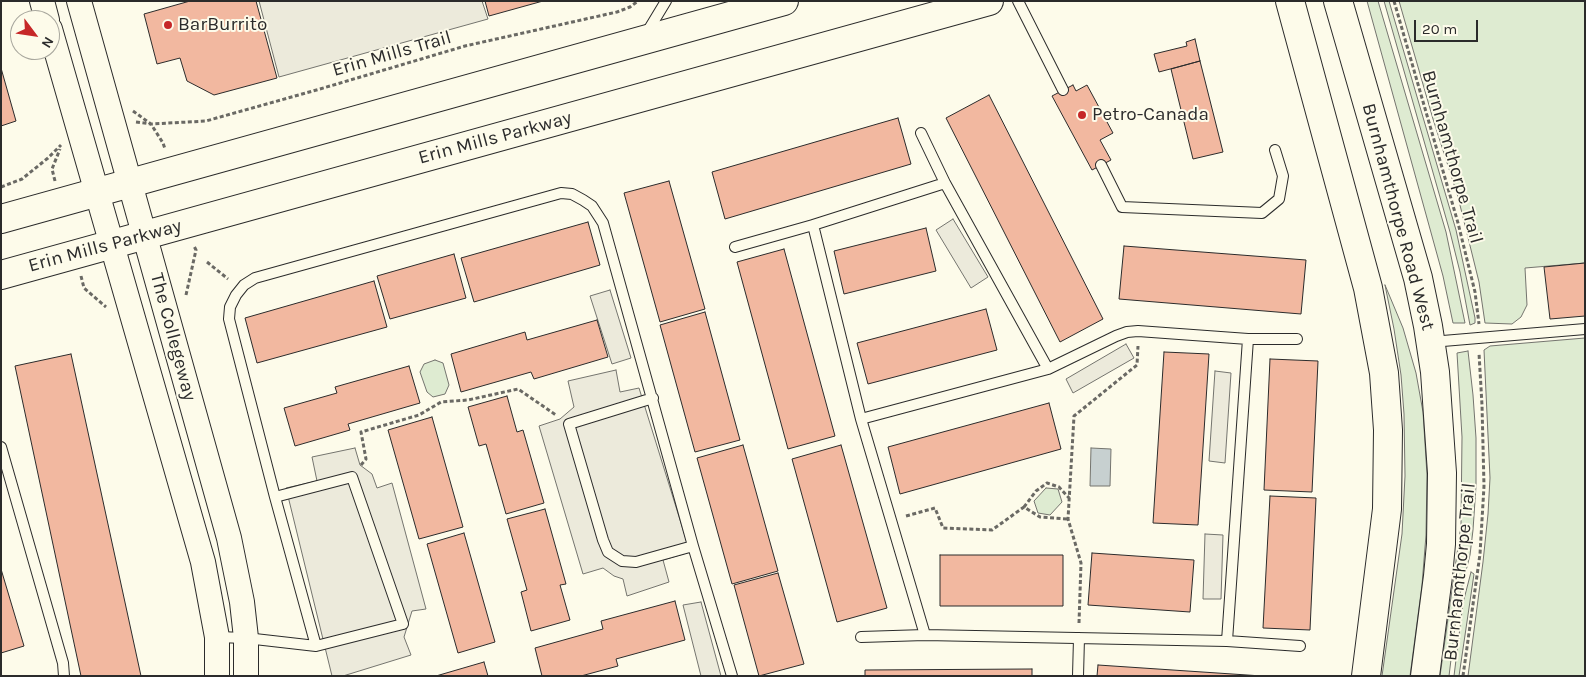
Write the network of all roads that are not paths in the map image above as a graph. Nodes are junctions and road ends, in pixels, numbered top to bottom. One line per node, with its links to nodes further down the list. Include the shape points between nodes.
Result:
1 (79, 1): 14 (street, The Collegeway)
2 (666, 1): 8 (lane)
3 (784, 1): 8 (main road)
4 (989, 1): 19 (main road, Erin Mills Parkway)
5 (1018, 1): 10 (lane)
6 (1290, 1): 46 (main road, via 1368,288 1384,373 1388,430 1387,509)
7 (1338, 1): 26 (main road, Burnhamthorpe Road West, via 1418,278)
8 (642, 41): 14 (main road)
9 (59, 60): 16 (street, The Collegeway)
10 (1063, 90)
11 (921, 133): 15 (lane)
12 (1275, 150): 13 (lane, via 1283,176 1279,199 1262,213 1122,206)
13 (1101, 165)
14 (130, 183): 16 (main road); 19 (street, The Collegeway)
15 (945, 184): 18 (lane); 27 (lane)
16 (97, 192): 17 (main road); 20 (street, The Collegeway)
17 (1, 219)
18 (813, 225): 21 (lane); 29 (lane)
19 (145, 235): 20 (main road, Erin Mills Parkway); 36 (street, The Collegeway, via 229,538)
20 (112, 244): 22 (main road, Erin Mills Parkway); 34 (street, The Collegeway, via 203,562)
21 (736, 247)
22 (1, 275)
23 (1585, 329): 26 (lane)
24 (1248, 339): 25 (lane); 27 (lane, via 1127,332); 38 (lane)
25 (1297, 339)
26 (1431, 342): 47 (main road, Burnhamthorpe Road West, via 1441,442 1442,511 1438,576)
27 (1048, 369): 29 (lane)
28 (653, 398): 31 (lane, via 603,223 592,206 572,194 544,197 255,278 240,289 230,307 229,319); 32 (lane); 32 (lane, via 570,424 608,552 622,561 636,562)
29 (861, 418): 33 (lane)
30 (1, 447): 41 (lane)
31 (275, 497): 39 (lane); 39 (lane, via 352,477 402,624)
32 (693, 546): 44 (lane)
33 (925, 635): 35 (lane); 37 (lane)
34 (216, 637): 36 (lane); 42 (street, The Collegeway)
35 (861, 637)
36 (246, 638): 39 (lane); 43 (street, The Collegeway)
37 (1079, 638): 38 (lane); 45 (lane)
38 (1227, 641): 40 (lane)
39 (316, 646)
40 (1300, 646)
41 (64, 676)
42 (217, 676)
43 (246, 676)
44 (732, 676)
45 (1078, 676)
46 (1366, 676)
47 (1425, 676)

